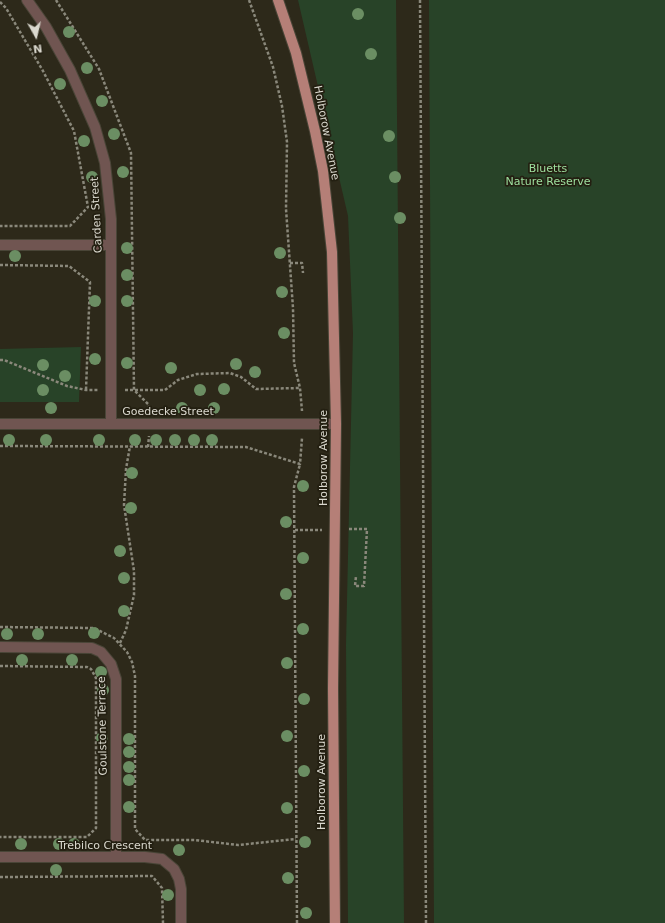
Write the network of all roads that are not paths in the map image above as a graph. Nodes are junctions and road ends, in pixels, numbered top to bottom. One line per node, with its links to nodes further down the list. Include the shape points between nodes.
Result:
1 (27, 0): 4 (street, Carden Street, via 59,48 95,127 108,181)
2 (278, 0): 7 (main road, Holborow Avenue, via 306,92 322,165 335,292)
3 (0, 245): 4 (street)
4 (111, 245): 6 (street, Carden Street)
5 (0, 424): 6 (street, Goedecke Street)
6 (111, 424): 7 (street, Goedecke Street)
7 (336, 424): 12 (main road, Holborow Avenue, via 333,688)
8 (0, 647): 10 (street, Goulstone Terrace, via 92,648 101,652 111,664 116,679)
9 (0, 857): 10 (street, Trebilco Crescent)
10 (116, 857): 11 (street, Trebilco Crescent, via 153,857 170,865 180,884)
11 (181, 923)
12 (335, 923)

